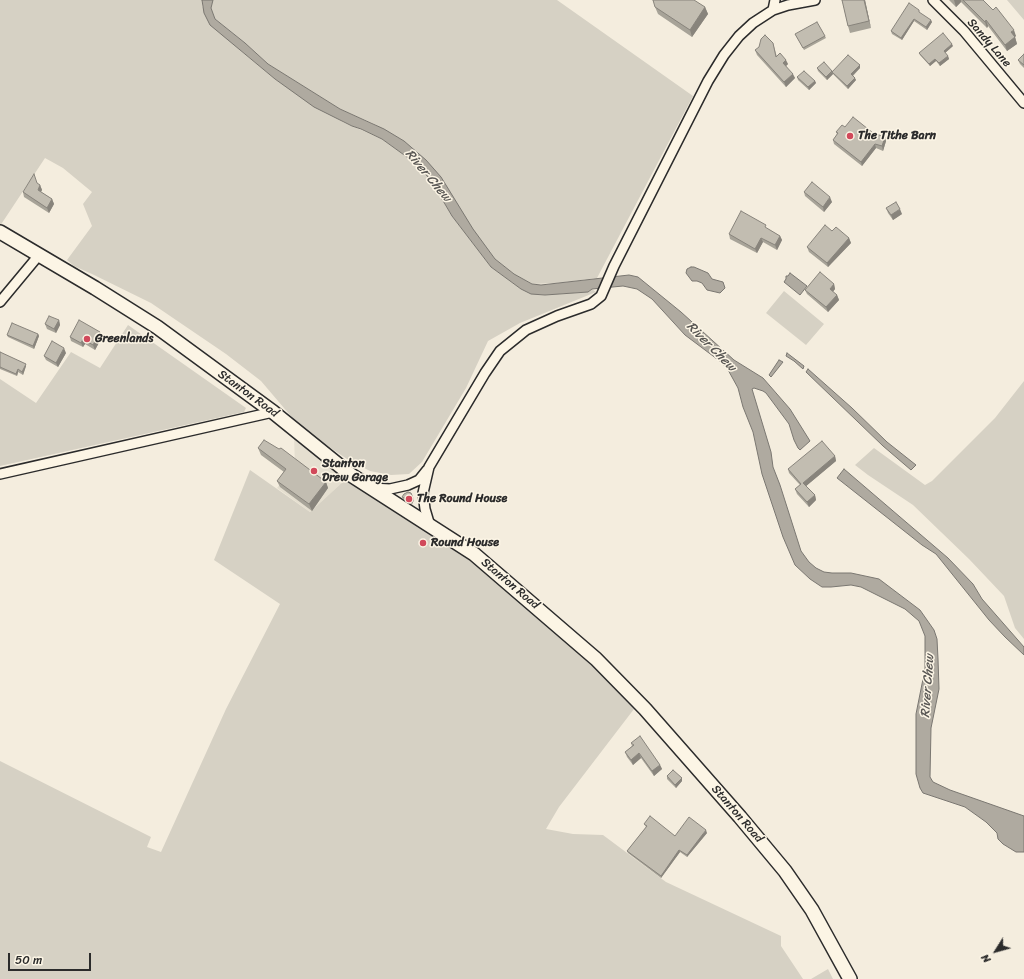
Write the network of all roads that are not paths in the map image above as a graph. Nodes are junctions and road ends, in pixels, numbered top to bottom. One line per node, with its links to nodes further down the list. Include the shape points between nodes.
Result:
1 (775, 0): 4 (street)
2 (815, 0): 4 (street)
3 (933, 0): 5 (street, Sandy Lane, via 964,31)
4 (773, 10): 10 (street, via 753,23 724,55 703,90 601,296 591,304 526,330 500,351)
5 (1024, 103)
6 (0, 232): 7 (main road, Stanton Road)
7 (39, 255): 8 (street); 9 (main road, Stanton Road, via 157,328)
8 (0, 302)
9 (274, 412): 11 (street); 12 (main road, Stanton Road, via 351,475)
10 (429, 467): 12 (street, via 420,480 408,485 390,489); 13 (street, via 423,493)
11 (0, 474)
12 (371, 488): 13 (main road, Stanton Road)
13 (430, 526): 14 (main road, Stanton Road, via 474,554 516,589 596,659 645,709 785,871 812,910)
14 (850, 979)

